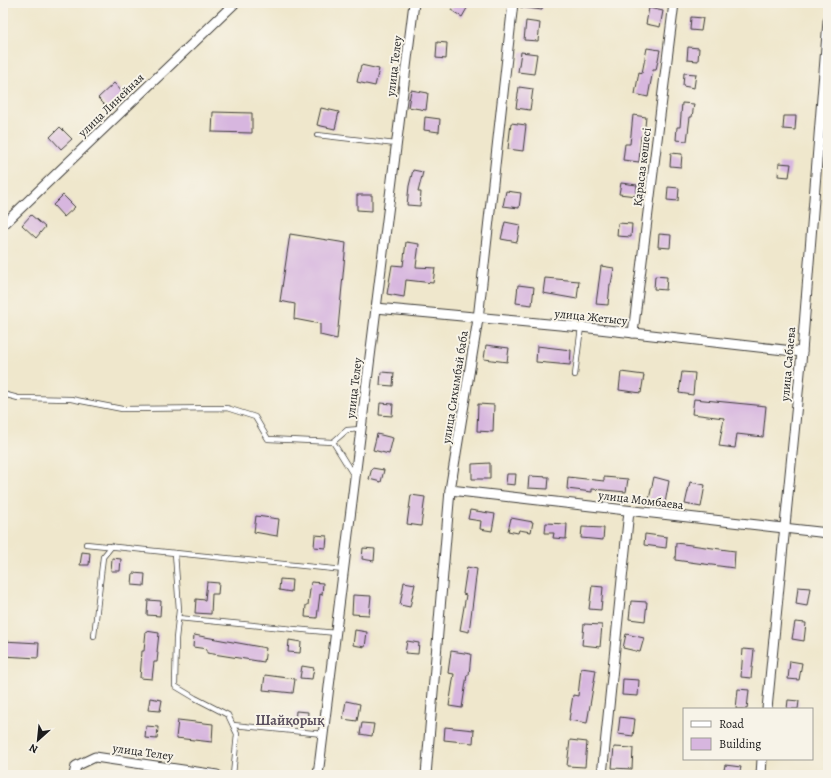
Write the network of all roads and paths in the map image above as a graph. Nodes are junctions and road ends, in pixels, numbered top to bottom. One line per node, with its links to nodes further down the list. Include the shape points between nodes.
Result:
1 (235, 3): 8 (street, улица Линейная)
2 (414, 3): 7 (street, улица Телеу)
3 (513, 3): 10 (street, улица Сихымбай баба)
4 (674, 3): 12 (street, Қарасаз көшесі)
5 (828, 21): 13 (street, улица Сабаева)
6 (317, 135): 7 (lane)
7 (396, 144): 9 (street, улица Телеу)
8 (3, 225)
9 (376, 308): 10 (street, улица Жетысу); 16 (street, улица Телеу)
10 (478, 319): 11 (street, улица Жетысу); 19 (street, улица Сихымбай баба)
11 (581, 327): 12 (street, улица Жетысу); 14 (lane)
12 (633, 333): 13 (street, улица Жетысу)
13 (802, 352): 21 (street, улица Сабаева)
14 (575, 375)
15 (3, 394): 17 (lane, via 18,398 71,399 122,409 228,408 255,417 268,439)
16 (361, 429): 17 (lane, via 347,430); 18 (street, улица Телеу)
17 (333, 442): 18 (lane)
18 (355, 478): 26 (street, улица Телеу)
19 (450, 490): 20 (street, улица Момбаева); 38 (street, улица Сихымбай баба)
20 (629, 511): 21 (street, улица Момбаева); 39 (street)
21 (784, 528): 22 (street, улица Момбаева); 30 (street, улица Сабаева)
22 (828, 533)
23 (86, 544): 24 (lane)
24 (112, 546): 25 (lane); 29 (lane, via 103,557)
25 (175, 553): 26 (lane); 27 (lane)
26 (344, 570): 28 (street, улица Телеу)
27 (178, 618): 28 (lane); 31 (lane, via 175,686 228,715)
28 (336, 633): 32 (street, улица Телеу)
29 (94, 636)
30 (767, 708)
31 (233, 725): 32 (lane); 36 (lane, via 237,734)
32 (323, 734): 37 (street, улица Телеу)
33 (762, 760): 40 (street)
34 (74, 775): 35 (street, улица Телеу, via 76,766 95,757)
35 (217, 775)
36 (233, 775)
37 (318, 775)
38 (426, 775)
39 (602, 775)
40 (761, 775)

